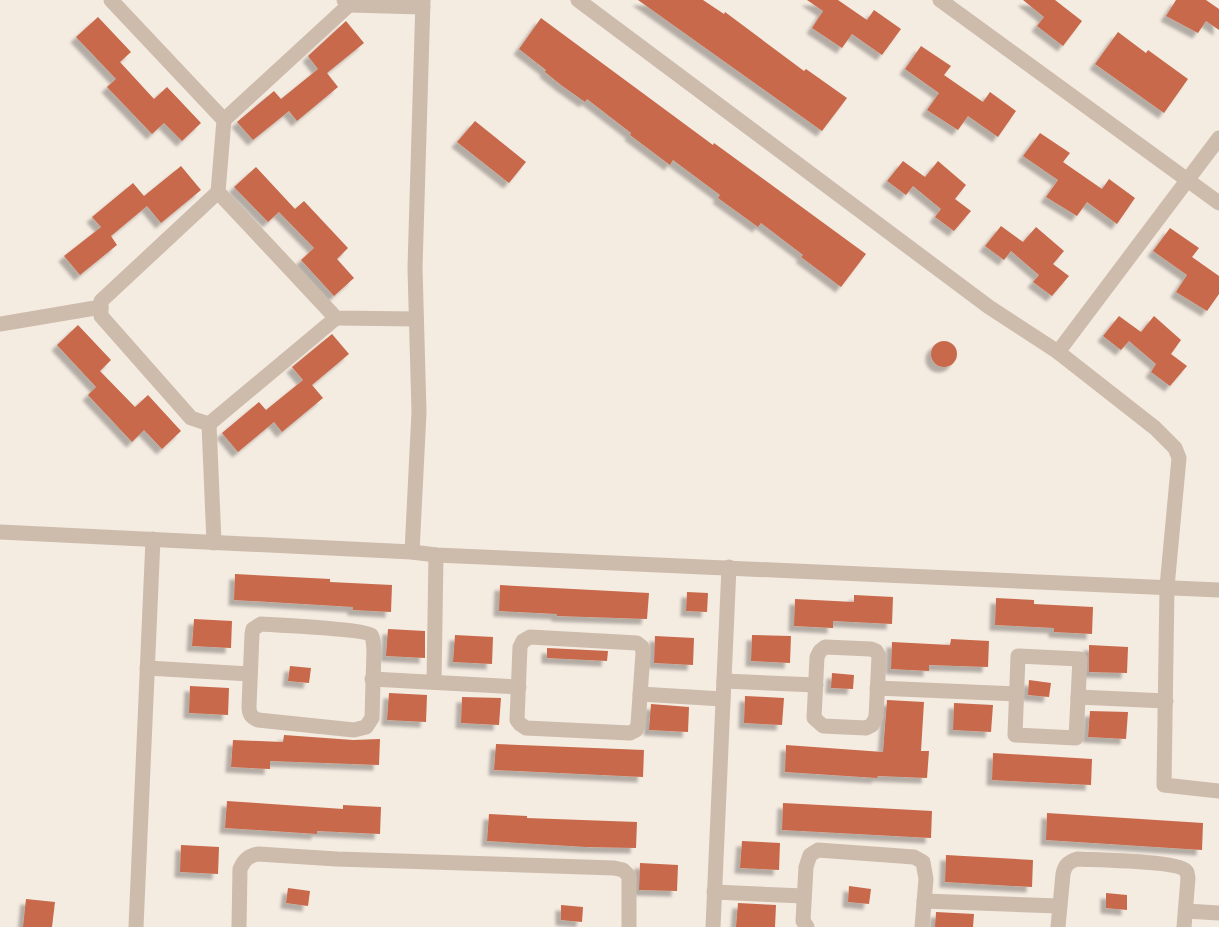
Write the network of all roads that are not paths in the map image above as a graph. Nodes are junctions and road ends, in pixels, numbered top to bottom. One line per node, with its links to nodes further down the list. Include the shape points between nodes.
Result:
1 (111, 0): 6 (street)
2 (578, 0): 15 (street, via 989,307)
3 (940, 0): 8 (street)
4 (347, 2): 5 (street); 6 (street)
5 (423, 4): 13 (street)
6 (224, 120): 9 (street)
7 (1219, 138): 8 (street)
8 (1188, 181): 10 (street); 15 (street)
9 (218, 192): 11 (street, via 101,301); 12 (street)
10 (1219, 203)
11 (101, 307): 14 (street); 16 (street, via 101,316 191,418)
12 (336, 318): 13 (street); 16 (street)
13 (417, 319): 20 (street, via 419,412)
14 (0, 324)
15 (1058, 352): 23 (street, via 1175,448 1179,458)
16 (209, 424): 19 (street)
17 (0, 532): 18 (street)
18 (153, 539): 19 (street); 25 (street)
19 (214, 543): 20 (street)
20 (412, 552): 21 (street)
21 (436, 555): 22 (street); 29 (street)
22 (729, 567): 23 (street); 28 (street)
23 (1167, 587): 24 (street); 37 (street)
24 (1219, 590)
25 (147, 668): 26 (street); 45 (street)
26 (250, 674): 27 (street, via 252,717 354,730 366,727 372,718); 27 (street, via 253,629 267,624 369,634 373,638)
27 (372, 679): 29 (street)
28 (724, 681): 30 (street); 36 (street)
29 (434, 682): 31 (street)
30 (816, 685): 32 (street, via 817,657 825,647 871,649 879,656); 32 (street, via 814,718 823,726 872,725)
31 (519, 687): 33 (street, via 517,720 526,728 630,733 638,724); 33 (street, via 520,647 530,637 637,643 644,653)
32 (877, 688): 34 (street)
33 (640, 694): 36 (street)
34 (1017, 694): 35 (street, via 1018,656 1080,659); 35 (street, via 1015,735 1076,738)
35 (1078, 697): 37 (street)
36 (723, 699): 39 (street)
37 (1166, 701): 38 (street, via 1164,785)
38 (1219, 791)
39 (714, 892): 40 (street); 48 (street)
40 (804, 896): 41 (street, via 806,867 810,855 818,850 914,857 922,862 926,879); 49 (street, via 803,921)
41 (924, 901): 42 (street); 50 (street)
42 (1059, 906): 43 (street, via 1065,866 1070,861 1085,859 1183,868 1188,878); 51 (street)
43 (1186, 911): 44 (street); 52 (street)
44 (1219, 913)
45 (136, 927)
46 (239, 927): 47 (street, via 240,869 250,855 258,854 614,868 629,876)
47 (629, 927)
48 (712, 927)
49 (807, 927)
50 (922, 927)
51 (1058, 927)
52 (1184, 927)

